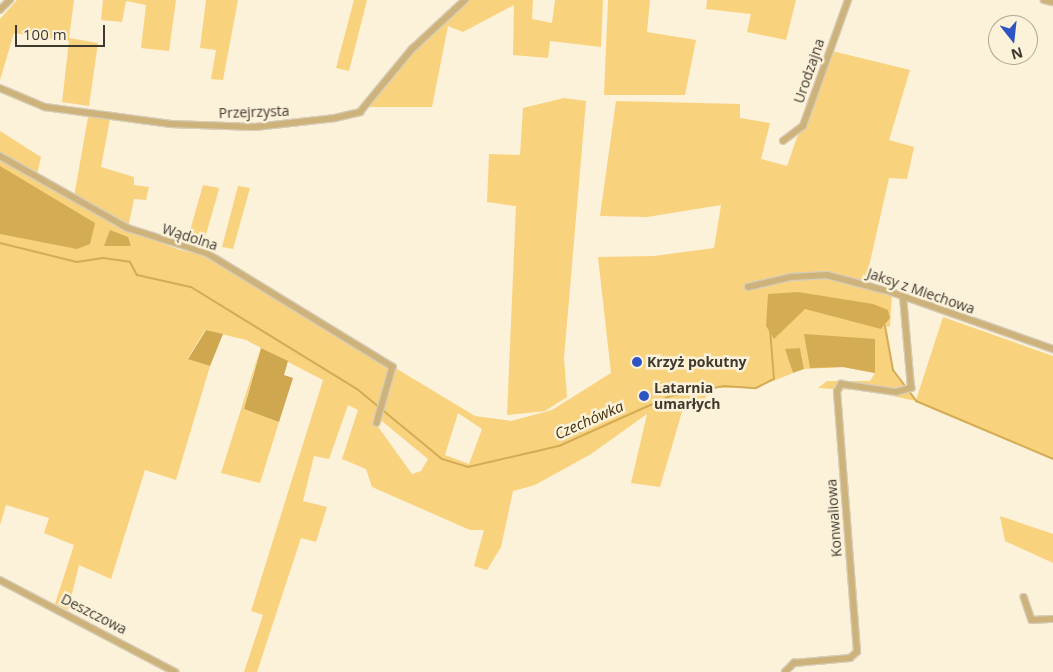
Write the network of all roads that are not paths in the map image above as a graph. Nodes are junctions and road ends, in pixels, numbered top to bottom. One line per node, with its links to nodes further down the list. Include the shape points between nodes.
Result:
1 (10, 0): 6 (street)
2 (465, 0): 7 (street, Przejrzysta, via 412,49 360,112 335,118 255,127 171,124 44,107)
3 (848, 0): 8 (street, Urodzajna, via 803,126)
4 (1044, 0): 5 (street)
5 (1053, 2)
6 (0, 10)
7 (0, 88)
8 (783, 142)
9 (0, 156): 13 (street, Wądolna, via 128,228 207,253 393,367)
10 (748, 287): 11 (street, Jaksy z Miechowa, via 790,277 827,275)
11 (904, 297): 12 (street, Jaksy z Miechowa); 17 (street, Konwaliowa, via 912,384 903,392 841,384 837,392 858,652 850,658 794,663)
12 (1053, 349)
13 (377, 423)
14 (0, 580): 18 (street, Deszczowa)
15 (1024, 597): 16 (street, via 1032,620)
16 (1053, 619)
17 (786, 670)
18 (175, 672)

